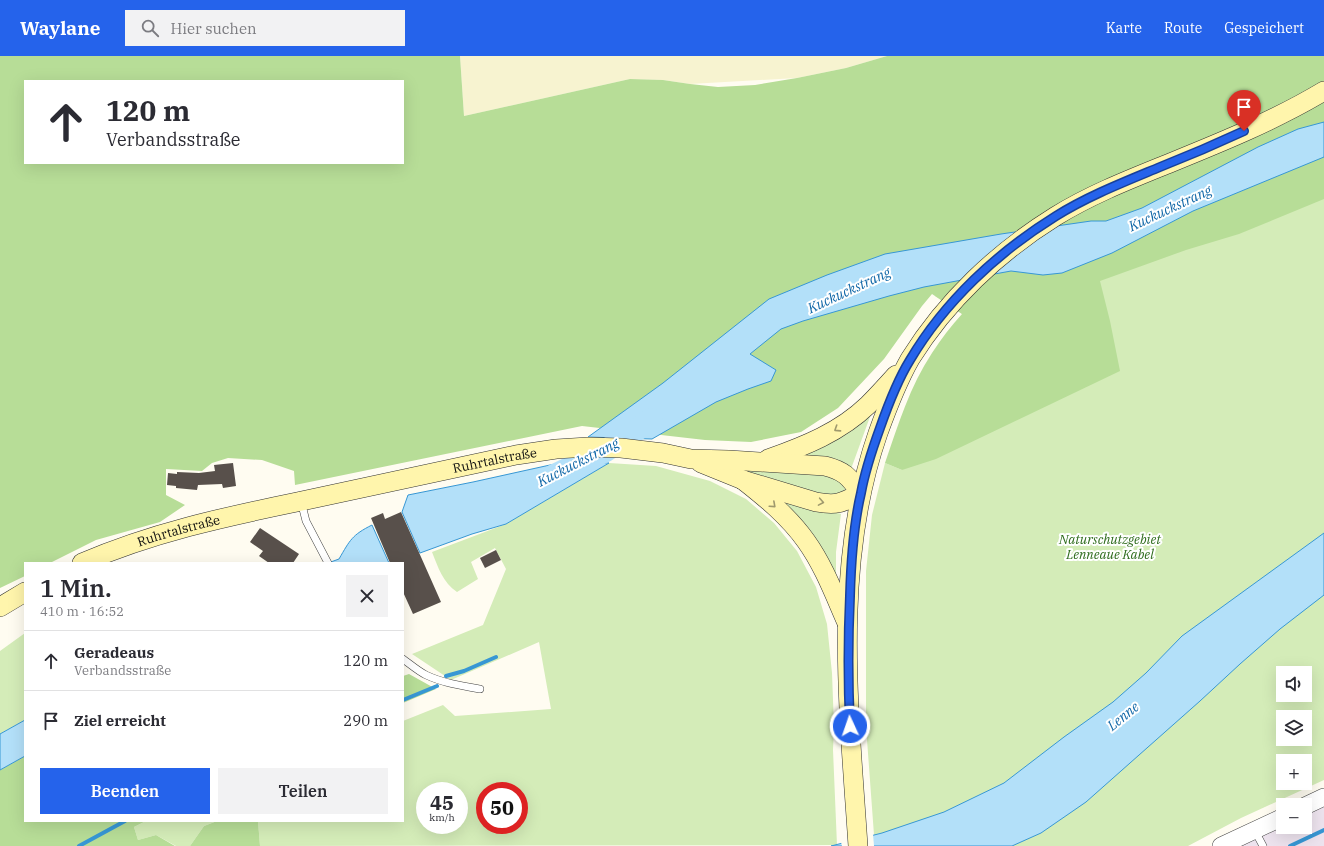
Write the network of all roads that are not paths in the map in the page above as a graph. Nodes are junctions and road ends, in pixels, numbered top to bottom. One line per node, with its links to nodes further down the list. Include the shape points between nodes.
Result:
1 (1324, 91): 2 (main road, via 1207,148 1100,192 1056,216 1024,237 966,288)
2 (910, 359): 4 (main road, one-way to 4, via 868,405 848,422 816,441); 6 (main road, via 885,413)
3 (691, 459): 4 (main road, Ruhrtalstraße); 5 (main road, Ruhrtalstraße); 7 (main road, Ruhrtalstraße, via 621,448 556,449 516,455)
4 (760, 462): 6 (main road, Ruhrtalstraße, via 833,468 848,476)
5 (743, 480): 6 (main road, Ruhrtalstraße, one-way to 6, via 826,504 842,503); 12 (main road, one-way to 12, via 783,514 807,542)
6 (860, 493): 12 (main road, via 852,550)
7 (301, 501): 8 (main road, Ruhrtalstraße, via 163,533); 9 (lane, via 306,521)
8 (84, 562)
9 (328, 562)
10 (24, 593): 11 (main road)
11 (0, 607)
12 (848, 626): 19 (main road, via 850,726)
13 (404, 660): 14 (lane, via 437,679)
14 (480, 689)
15 (1324, 797): 16 (street)
16 (1312, 803)
17 (1276, 824): 18 (street)
18 (1260, 841): 20 (street)
19 (858, 846)
20 (1221, 846)

